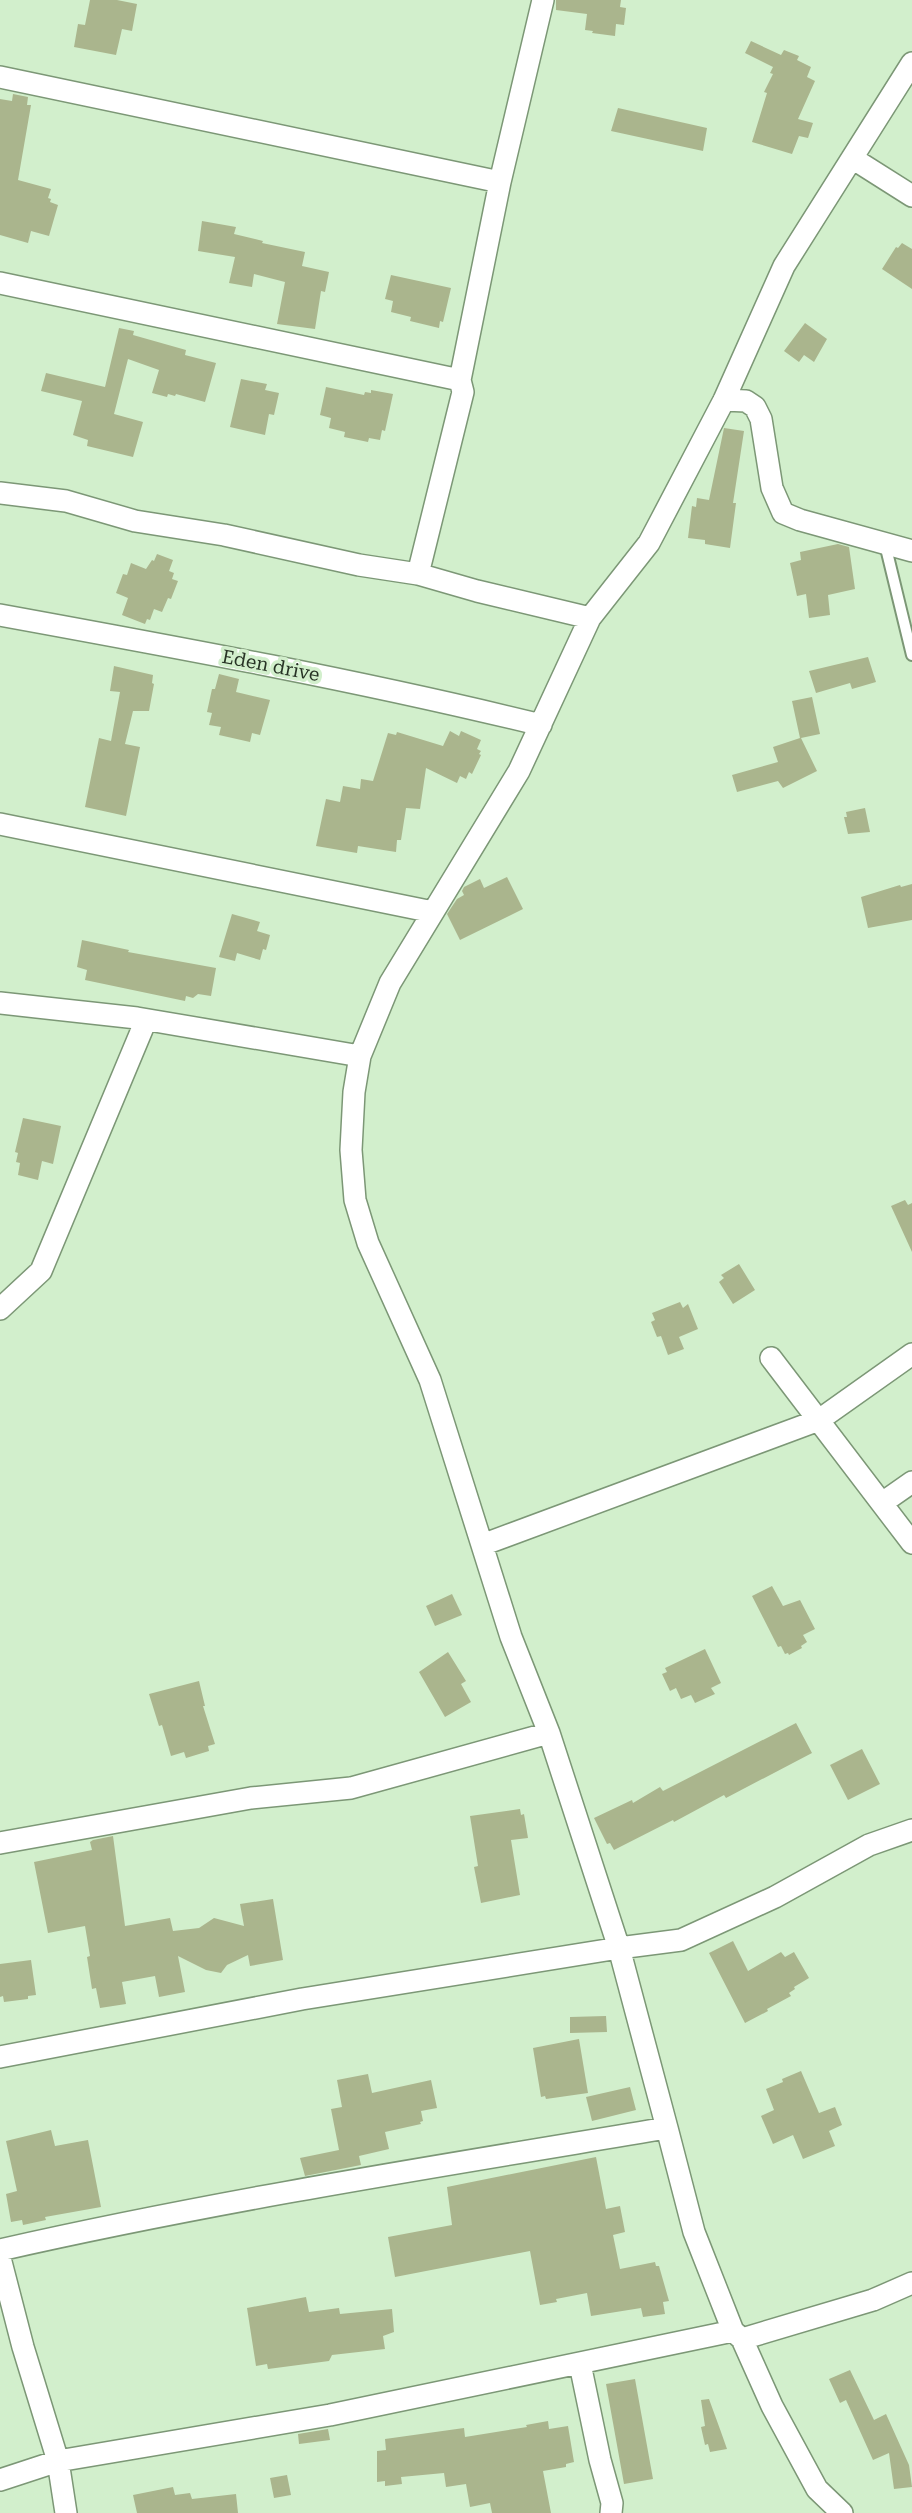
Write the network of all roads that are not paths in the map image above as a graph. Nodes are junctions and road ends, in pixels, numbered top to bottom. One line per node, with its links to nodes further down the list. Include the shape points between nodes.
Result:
1 (543, 0): 5 (street)
2 (912, 63): 4 (street)
3 (0, 77): 5 (street)
4 (852, 158): 6 (street); 9 (street, via 784,266)
5 (500, 182): 8 (street)
6 (912, 196)
7 (0, 283): 8 (street)
8 (460, 380): 13 (street, via 463,392)
9 (724, 400): 11 (street, via 746,401 755,407 772,488 783,513); 15 (street, via 649,543)
10 (0, 493): 13 (street, via 66,501 135,521)
11 (886, 544): 12 (street); 16 (lane)
12 (912, 551)
13 (418, 574): 15 (street)
14 (0, 615): 17 (street, Eden drive, via 270,664)
15 (590, 618): 17 (street)
16 (912, 655)
17 (541, 724): 19 (street, via 519,771)
18 (0, 824): 19 (street)
19 (433, 912): 22 (street, via 390,983)
20 (0, 1003): 21 (street)
21 (146, 1020): 22 (street); 23 (street, via 41,1271)
22 (360, 1056): 30 (street, via 351,1150 355,1200 368,1243 430,1380)
23 (0, 1309)
24 (912, 1354): 26 (street)
25 (771, 1357): 26 (street)
26 (819, 1420): 28 (street); 30 (street)
27 (912, 1482): 28 (street)
28 (882, 1503): 29 (street)
29 (912, 1543)
30 (482, 1545): 31 (street, via 511,1637)
31 (549, 1733): 33 (street, via 351,1788 251,1798); 34 (street)
32 (912, 1830): 34 (street, via 869,1845 775,1897 681,1940)
33 (0, 1843)
34 (620, 1948): 35 (street, via 302,1998); 36 (street)
35 (0, 2057)
36 (667, 2128): 37 (street, via 328,2186); 40 (street, via 694,2232)
37 (0, 2250)
38 (0, 2258): 42 (street)
39 (912, 2283): 40 (street, via 873,2300)
40 (737, 2335): 41 (street); 46 (street, via 817,2489)
41 (580, 2364): 42 (street, via 330,2415); 45 (street)
42 (58, 2461): 43 (street); 44 (street)
43 (0, 2480)
44 (66, 2513)
45 (611, 2513)
46 (842, 2513)

